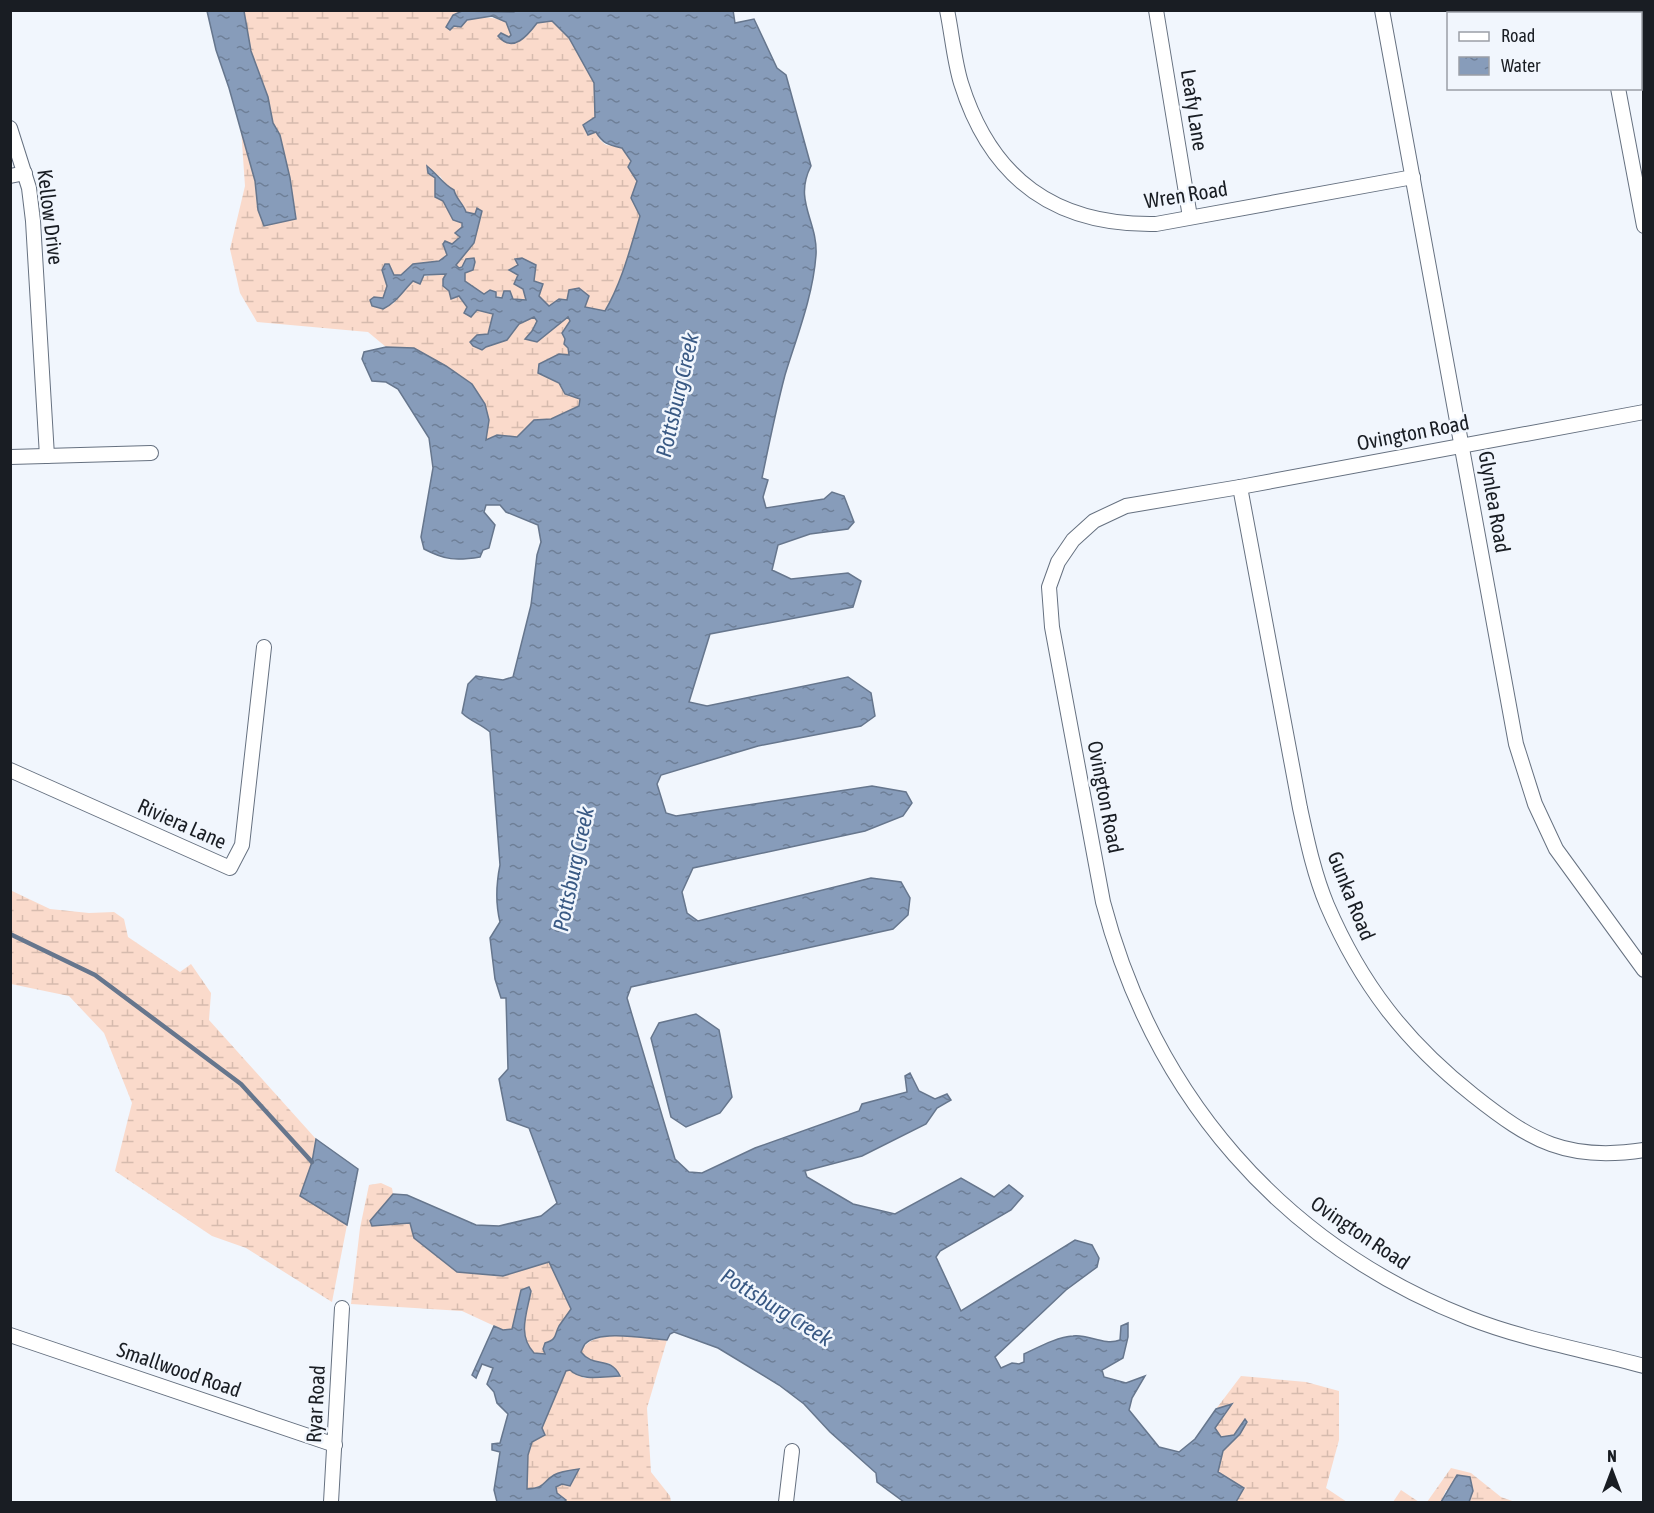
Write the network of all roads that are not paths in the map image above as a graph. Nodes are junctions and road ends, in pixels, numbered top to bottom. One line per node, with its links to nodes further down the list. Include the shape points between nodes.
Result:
1 (947, 10): 9 (street, Wren Road, via 961,81 975,120 1009,172 1035,193 1077,214 1104,221 1156,224)
2 (1156, 10): 9 (street, Leafy Lane)
3 (1382, 10): 8 (street, Glynlea Road)
4 (1618, 90): 10 (street)
5 (10, 128): 6 (street, Kellow Drive)
6 (25, 173): 7 (street); 14 (street, Kellow Drive, via 33,221)
7 (10, 176)
8 (1413, 177): 9 (street, Wren Road); 12 (street, Glynlea Road)
9 (1190, 217)
10 (1644, 226)
11 (1644, 412): 12 (street, Ovington Road)
12 (1462, 446): 16 (street, Ovington Road); 19 (street, Glynlea Road, via 1516,744 1535,804 1556,849)
13 (152, 453): 14 (street)
14 (47, 456): 15 (street)
15 (10, 458)
16 (1240, 487): 20 (street, Gunka Road, via 1312,860 1327,903 1364,976 1381,1003 1427,1057 1521,1131 1582,1152); 23 (street, Ovington Road, via 1126,506 1094,521 1073,540 1058,562 1049,587 1052,627 1103,902 1113,942 1153,1037 1212,1128 1252,1176 1345,1253 1407,1290 1470,1318)
17 (264, 647): 18 (street, Riviera Lane, via 242,845 230,868)
18 (10, 770)
19 (1644, 970)
20 (1644, 1150)
21 (342, 1308): 24 (street, Ryar Road)
22 (10, 1335): 24 (street, Smallwood Road)
23 (1644, 1366)
24 (334, 1445): 26 (street, Ryar Road)
25 (792, 1451): 27 (street)
26 (331, 1503)
27 (786, 1503)

